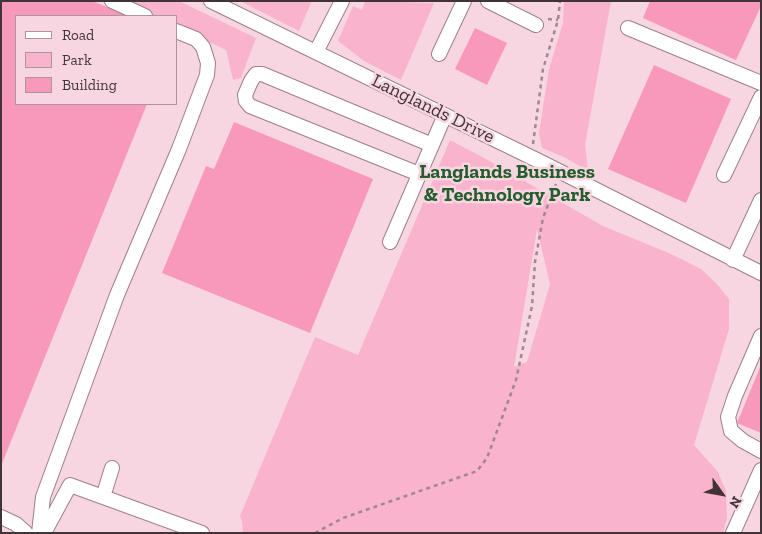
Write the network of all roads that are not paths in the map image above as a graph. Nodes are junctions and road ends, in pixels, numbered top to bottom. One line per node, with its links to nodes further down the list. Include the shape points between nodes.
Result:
1 (112, 1): 6 (street)
2 (211, 1): 10 (street, Langlands Drive)
3 (342, 1): 10 (street)
4 (464, 1): 11 (street)
5 (489, 2): 7 (street)
6 (143, 15)
7 (536, 25)
8 (628, 28): 12 (street)
9 (178, 31): 29 (street, via 196,39 203,47 208,75 117,295 43,497)
10 (316, 52): 14 (street, Langlands Drive)
11 (439, 54)
12 (761, 83)
13 (761, 97): 17 (street)
14 (445, 115): 15 (street); 20 (street, Langlands Drive)
15 (432, 145): 16 (street); 16 (street, via 262,74 256,74 251,81 245,95 250,106)
16 (419, 174): 19 (street)
17 (724, 175)
18 (761, 200): 20 (street)
19 (390, 242)
20 (733, 260): 21 (street, Langlands Drive)
21 (761, 273)
22 (761, 336): 23 (street, via 728,417 731,431)
23 (761, 450)
24 (112, 468): 26 (street)
25 (761, 470): 32 (street)
26 (103, 497): 30 (street, via 70,485); 31 (street)
27 (1, 517): 28 (street)
28 (26, 533)
29 (39, 533)
30 (44, 533)
31 (202, 533)
32 (733, 533)

